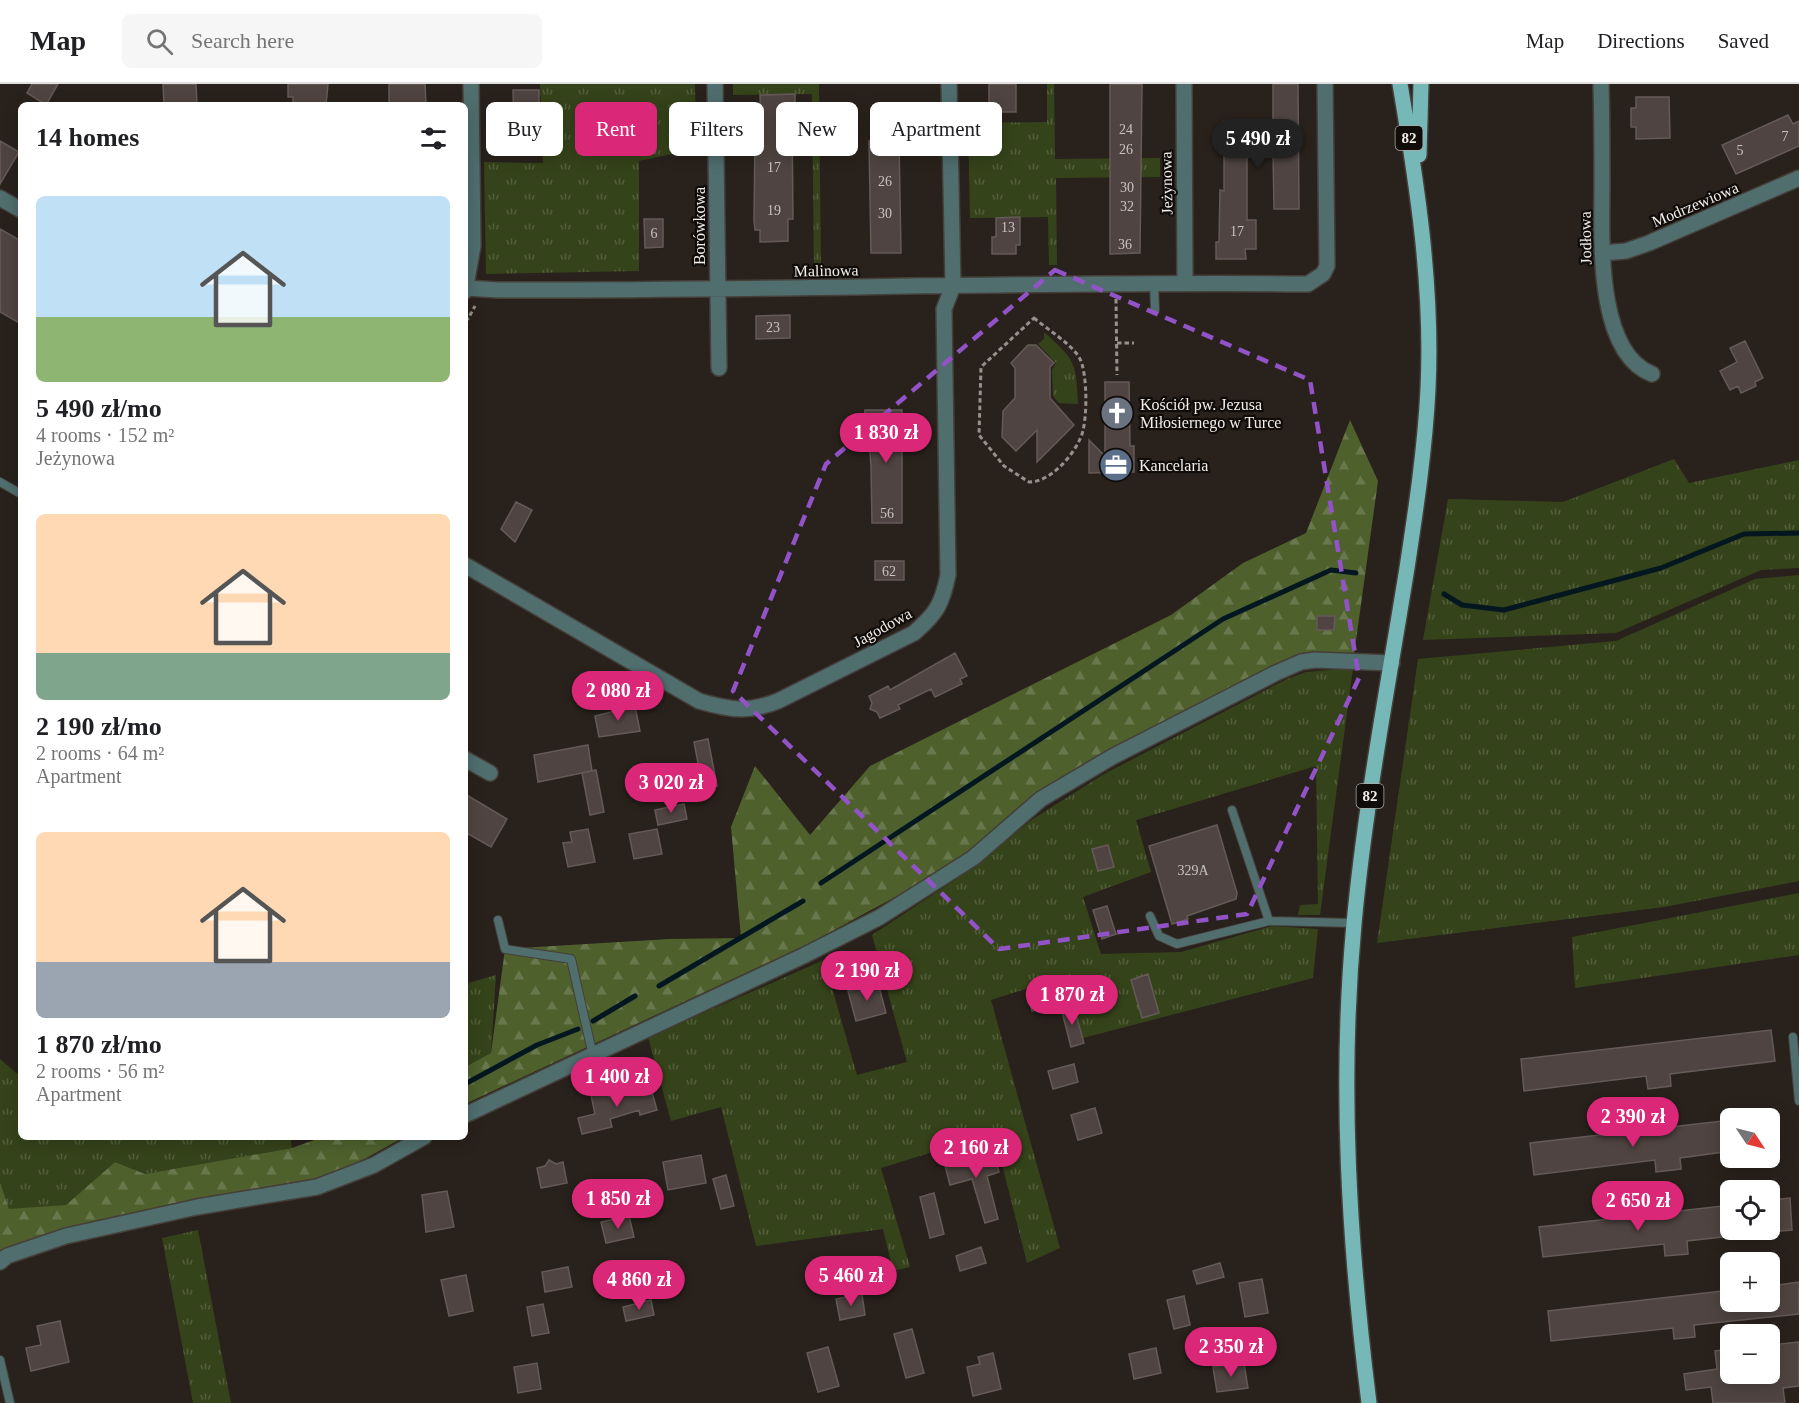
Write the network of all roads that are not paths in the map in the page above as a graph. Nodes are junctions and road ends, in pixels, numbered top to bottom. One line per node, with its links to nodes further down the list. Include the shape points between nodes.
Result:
1 (471, 84): 14 (street, via 473,246)
2 (715, 84): 19 (street, Borówkowa)
3 (949, 84): 17 (street, Jagodowa)
4 (1184, 84): 16 (street, Jeżynowa)
5 (1325, 84): 16 (street, Malinowa, via 1327,266 1323,274 1308,284)
6 (1400, 84): 10 (main road, 82)
7 (1421, 84): 10 (main road, 82)
8 (1601, 84): 13 (street, Jodłowa)
9 (1799, 178): 13 (street, Modrzewiowa, via 1649,243)
10 (1418, 191): 26 (main road, 82, via 1429,318 1428,388 1414,521)
11 (0, 198): 12 (street)
12 (18, 208)
13 (1602, 253): 22 (street, Jodłowa, via 1607,300 1622,345 1640,370)
14 (468, 277)
15 (1154, 283): 16 (street, Malinowa); 17 (street, Malinowa); 20 (lane)
16 (1185, 283)
17 (953, 286): 19 (street, Malinowa); 25 (street, Jagodowa, via 944,309 948,575 939,608 914,633 778,701 756,709 736,710 699,701)
18 (468, 289): 19 (street, Malinowa)
19 (717, 291): 21 (street, Borówkowa)
20 (1155, 310)
21 (719, 368)
22 (1652, 374)
23 (0, 482): 24 (lane)
24 (18, 493)
25 (468, 567)
26 (1392, 663): 33 (main road, 82); 35 (street, via 1315,660 1275,673 1112,757 1041,799 973,858 880,916)
27 (468, 761): 28 (street)
28 (490, 773)
29 (1232, 810): 32 (lane)
30 (1150, 916): 32 (lane, via 1159,936 1177,944)
31 (498, 920): 35 (lane, via 505,949 571,959)
32 (1269, 921): 33 (lane)
33 (1354, 923): 42 (main road, 82, via 1347,1021 1347,1180)
34 (1793, 1037): 36 (lane)
35 (593, 1056): 37 (street)
36 (1799, 1101)
37 (468, 1114)
38 (419, 1140): 39 (street, via 374,1165 317,1187 197,1207 66,1236)
39 (0, 1262)
40 (0, 1360): 41 (lane)
41 (10, 1403)
42 (1369, 1403)

